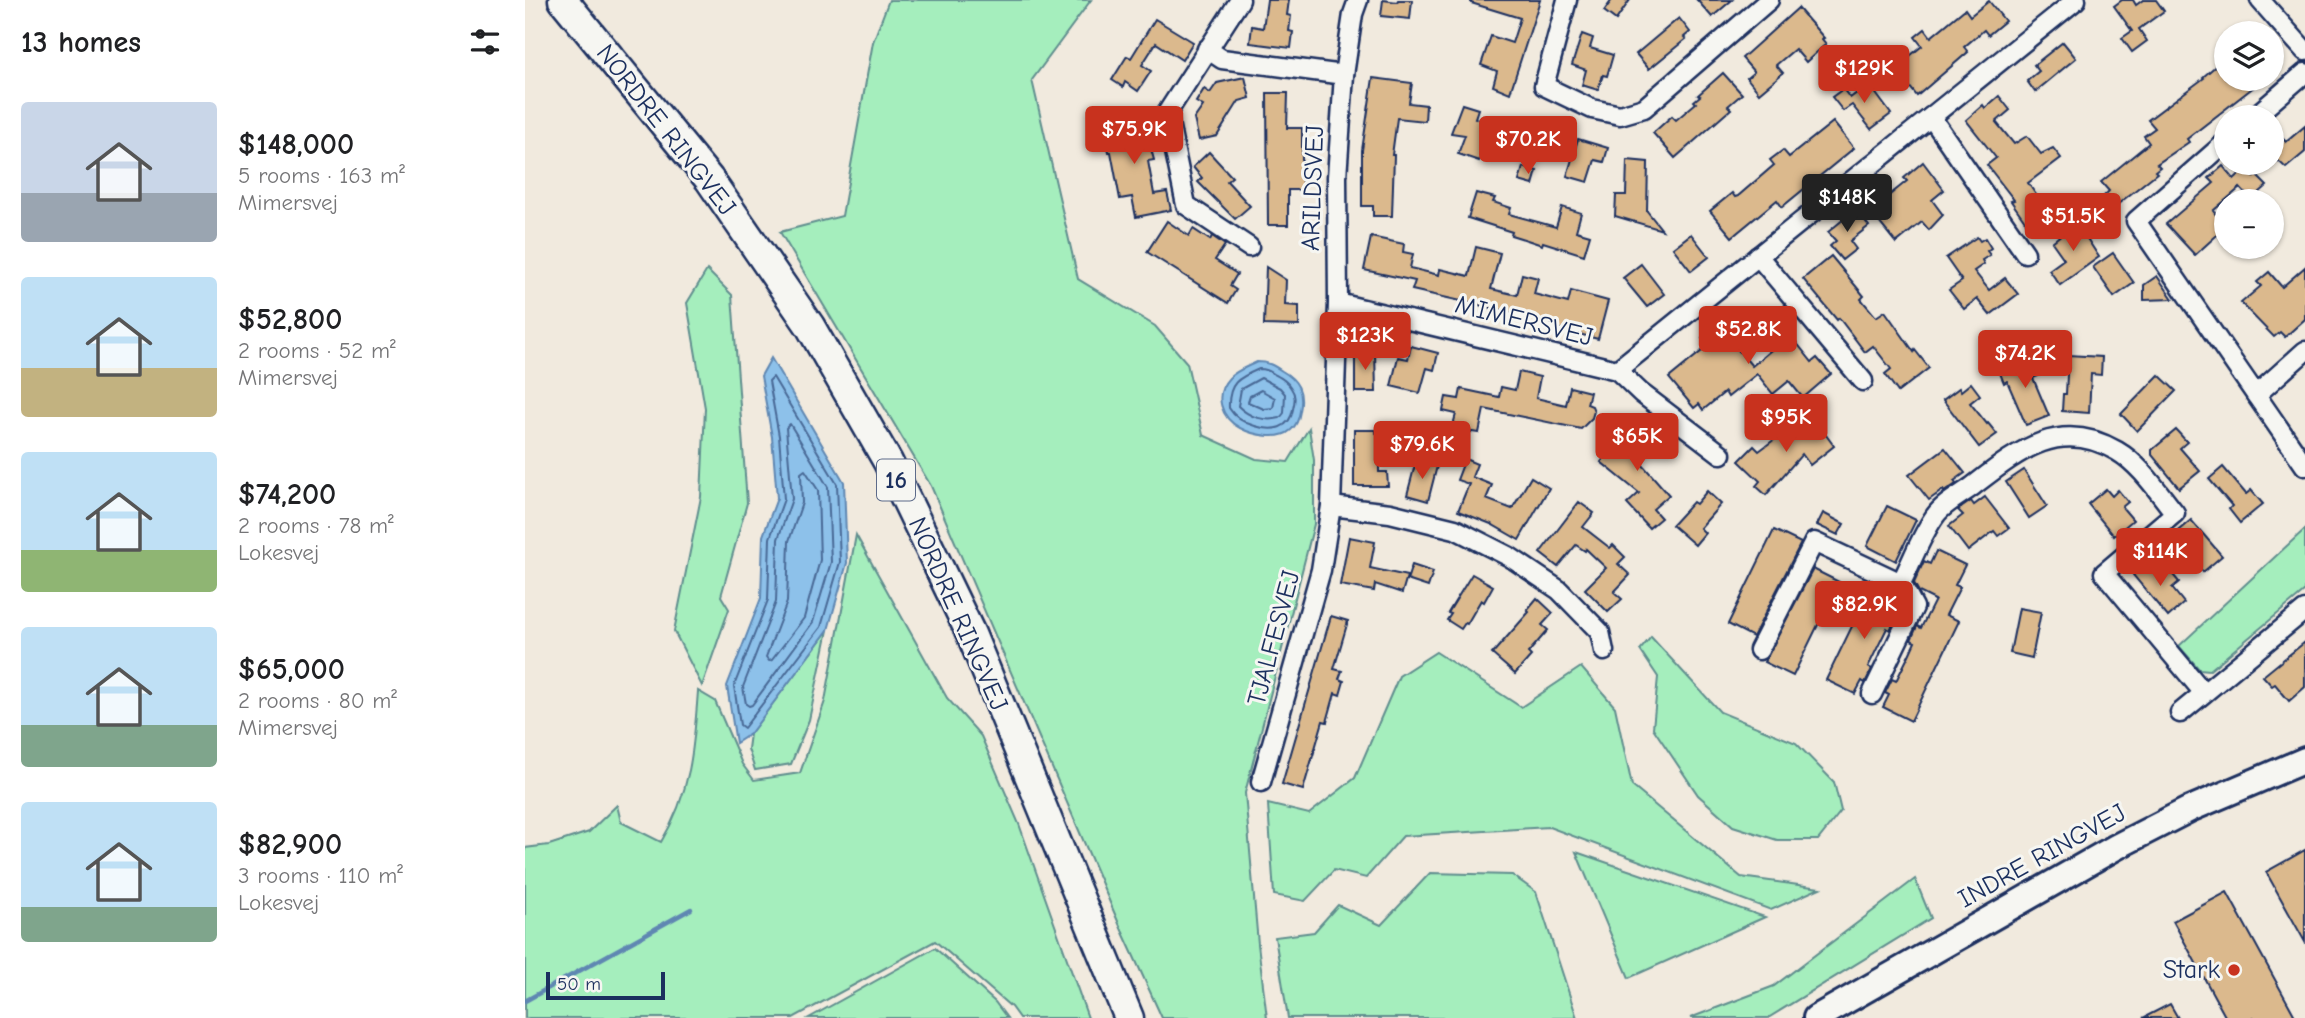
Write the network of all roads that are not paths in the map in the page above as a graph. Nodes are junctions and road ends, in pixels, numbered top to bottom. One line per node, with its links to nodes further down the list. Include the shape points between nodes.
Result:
1 (563, 0): 35 (main road, NORDRE RINGVEJ / 16, via 709,179 810,326 888,462 971,634)
2 (1240, 0): 8 (street)
3 (1358, 0): 11 (street, ARILDSVEJ)
4 (1567, 0): 5 (street, via 1544,86 1592,109 1620,115 1644,108)
5 (1769, 0)
6 (2076, 0): 13 (street, MIMERSVEJ)
7 (2260, 0): 9 (street)
8 (1207, 49): 11 (street, via 1222,59); 15 (street, via 1167,113 1186,205)
9 (2305, 51)
10 (2305, 73): 12 (street)
11 (1344, 75): 18 (street, ARILDSVEJ, via 1337,177)
12 (2268, 105)
13 (1931, 117): 16 (street); 17 (street, MIMERSVEJ)
14 (2214, 153): 22 (street, via 2136,221)
15 (1249, 247)
16 (2025, 253)
17 (1758, 256): 20 (street, MIMERSVEJ); 21 (street)
18 (1338, 303): 20 (street, MIMERSVEJ); 25 (street, TJALFESVEJ)
19 (2305, 351): 22 (street)
20 (1617, 370): 23 (street, MIMERSVEJ)
21 (1863, 381)
22 (2256, 395): 24 (street)
23 (1721, 454)
24 (2305, 466)
25 (1331, 506): 29 (street, via 1389,513 1455,529 1510,557 1559,590 1600,632); 34 (street, TJALFESVEJ, via 1321,570)
26 (1901, 583): 28 (street, via 1814,542); 30 (street, via 1936,514 2017,452 2064,437 2097,441 2136,465 2175,513 2104,573); 31 (street, via 1915,607)
27 (2305, 610): 30 (street)
28 (1759, 650)
29 (1604, 651)
30 (2204, 693): 32 (street)
31 (1872, 694)
32 (2180, 713)
33 (2305, 760): 36 (street, INDRE RINGVEJ, via 2190,809 2116,847)
34 (1261, 782)
35 (1129, 1018)
36 (1816, 1018)

